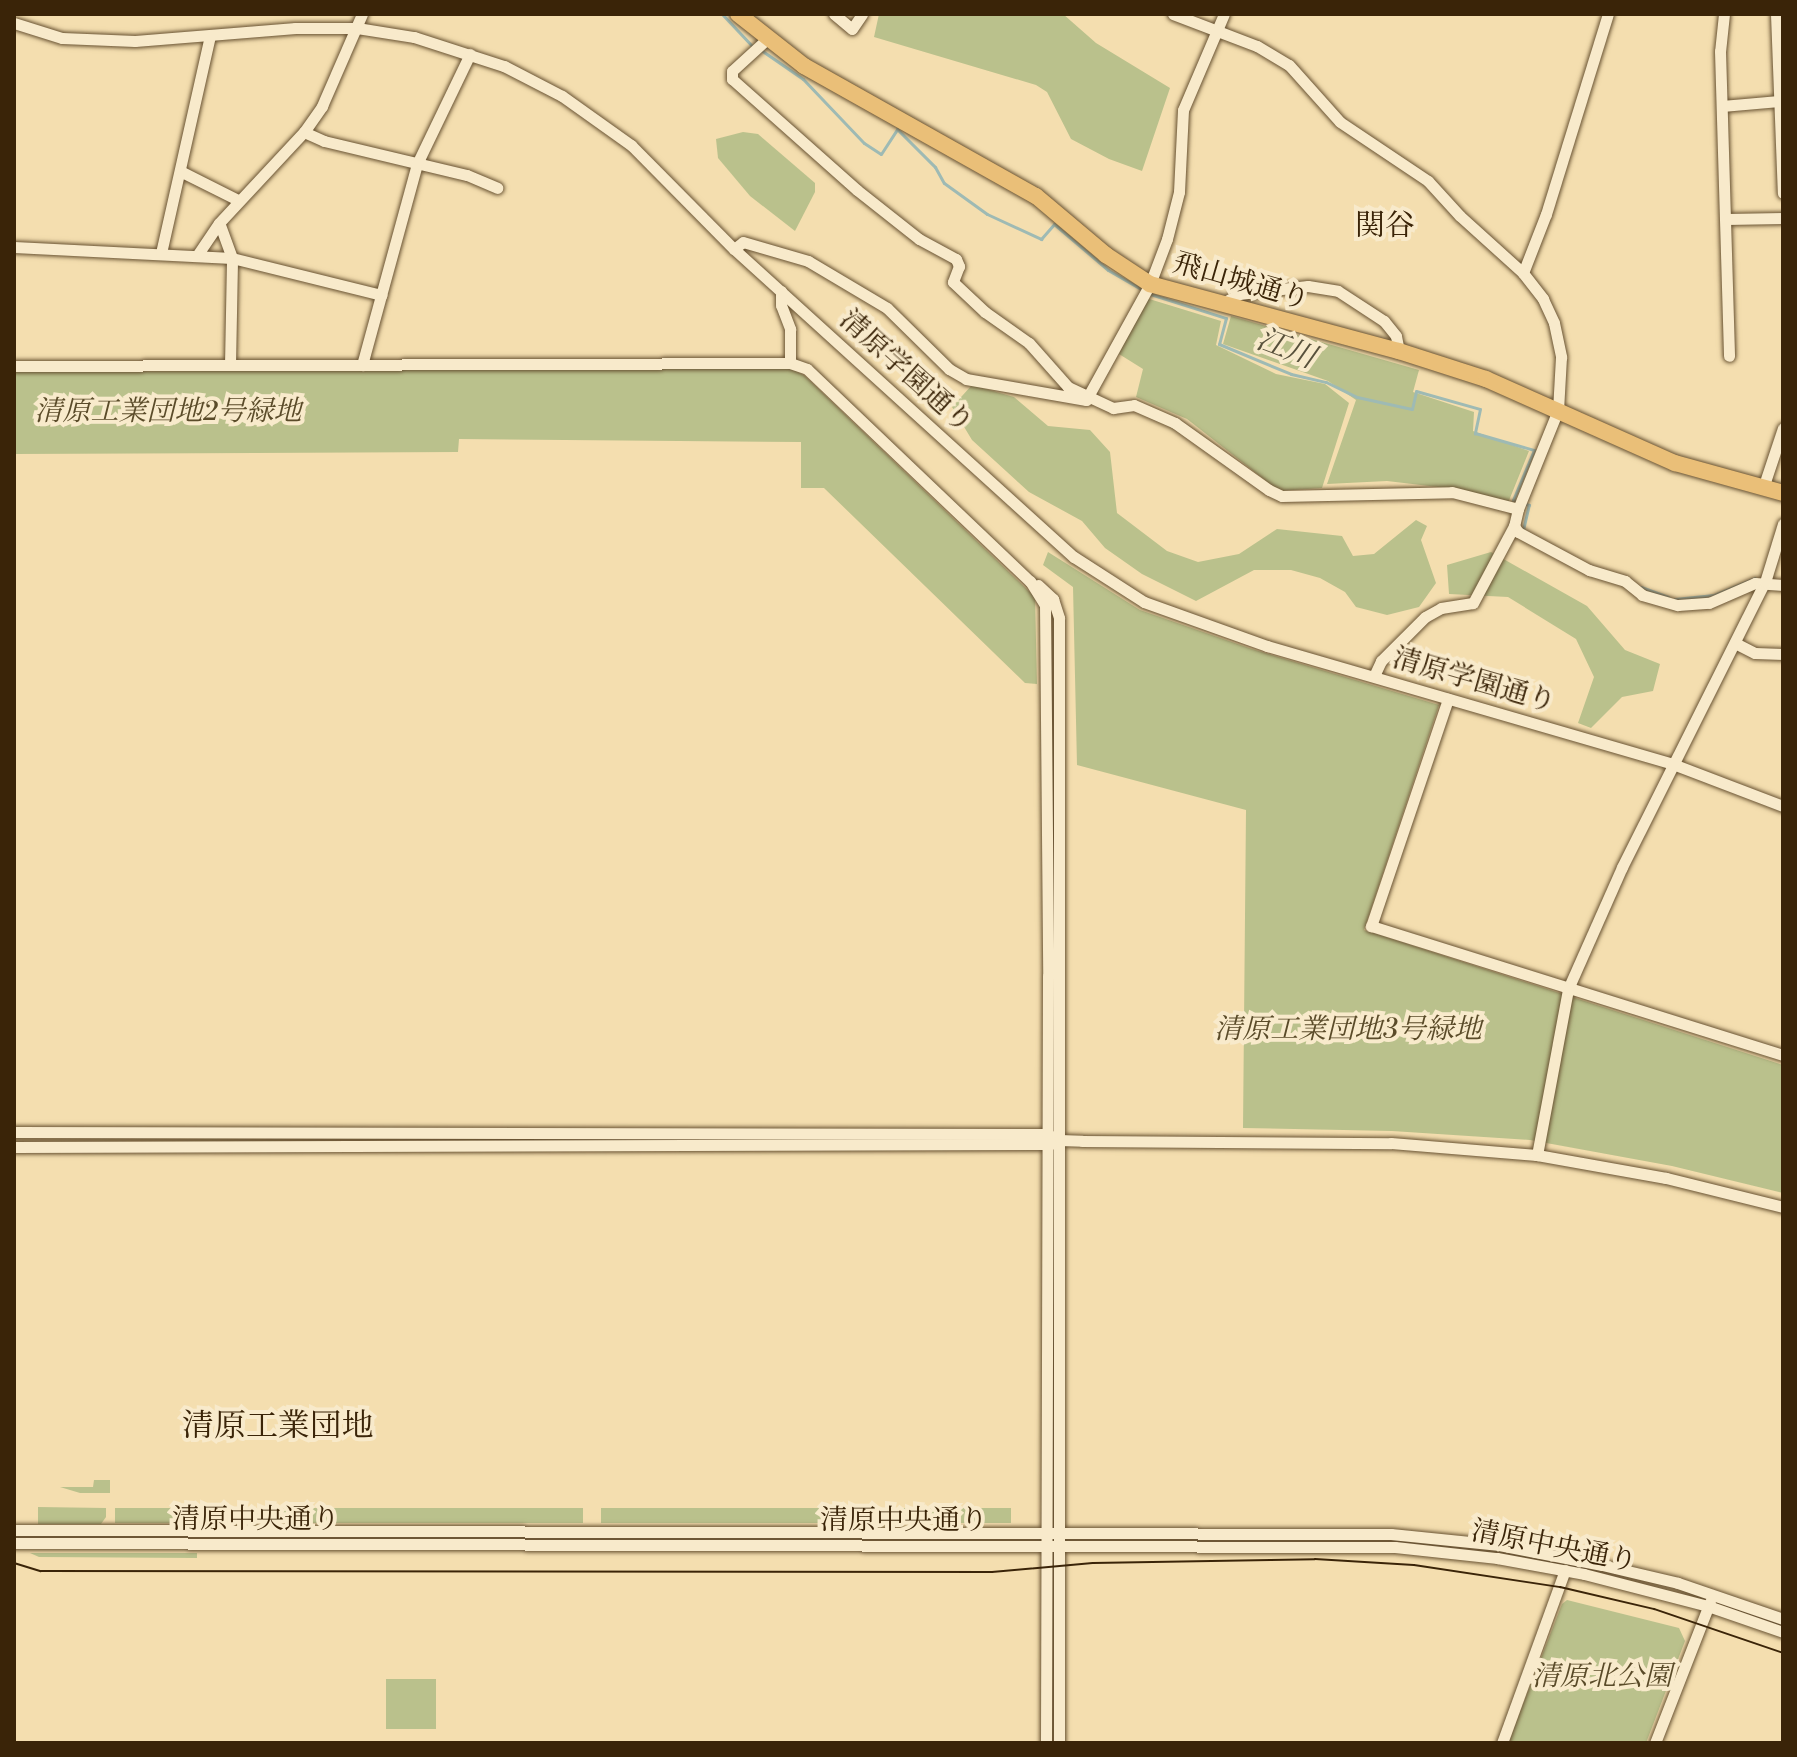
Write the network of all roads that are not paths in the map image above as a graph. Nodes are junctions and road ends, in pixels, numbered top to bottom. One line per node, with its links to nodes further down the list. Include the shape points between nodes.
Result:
1 (362, 14): 11 (street)
2 (738, 14): 14 (highway, 飛山城通り)
3 (834, 14): 4 (street, via 852,29)
4 (862, 14)
5 (1173, 14): 12 (street)
6 (1224, 14): 12 (street)
7 (1608, 14): 32 (street)
8 (1724, 14): 17 (street)
9 (1776, 14): 16 (street)
10 (14, 23): 13 (street, 清原学園通り, via 62,38 135,41)
11 (357, 28): 13 (street, 清原学園通り); 15 (street, 清原学園通り, via 414,37); 18 (street, via 322,106)
12 (1216, 31): 32 (street, via 1289,65 1340,122 1428,181); 33 (street, via 1183,110 1179,192)
13 (210, 35): 20 (street)
14 (767, 39): 33 (highway, 飛山城通り, via 826,79 1009,179); 43 (street, via 732,71 732,79 857,190 919,239 956,259 953,282 1029,343 1068,387)
15 (470, 54): 19 (street); 28 (street, 清原学園通り, via 533,80 594,117 642,156)
16 (1779, 101): 17 (street); 22 (street)
17 (1722, 106): 25 (street)
18 (304, 132): 19 (street); 23 (street)
19 (417, 164): 21 (street); 35 (street)
20 (180, 171): 23 (street); 29 (street)
21 (497, 188)
22 (1783, 193)
23 (238, 200): 26 (street)
24 (1783, 218): 25 (street)
25 (1726, 219): 38 (street)
26 (219, 223): 30 (street); 31 (street)
27 (14, 247): 29 (street)
28 (734, 249): 34 (street, 清原学園通り); 43 (street, via 743,242 808,261 887,308 966,379 1081,401)
29 (161, 253): 30 (street)
30 (198, 254): 31 (street)
31 (232, 258): 35 (street); 40 (street)
32 (1523, 273): 44 (street, via 1554,323 1561,357)
33 (1150, 284): 36 (highway, 飛山城通り); 43 (street)
34 (781, 291): 39 (street, via 790,329); 55 (street, 清原学園通り, via 1074,557 1144,602 1267,646)
35 (381, 295): 41 (street)
36 (1220, 305): 37 (highway, 飛山城通り); 37 (street, via 1239,294 1322,287 1338,291 1384,321 1396,336)
37 (1399, 351): 44 (highway, 飛山城通り, via 1486,379)
38 (1729, 356)
39 (790, 363): 41 (street); 62 (street, via 807,369 1053,599 1059,618)
40 (230, 365): 41 (street); 42 (street)
41 (362, 365)
42 (14, 366)
43 (1091, 396): 48 (street, via 1113,408 1134,405 1175,423 1282,496 1452,492)
44 (1558, 410): 46 (highway, 飛山城通り, via 1675,463); 48 (street)
45 (1783, 428): 46 (street)
46 (1763, 488): 47 (highway, 飛山城通り)
47 (1783, 493)
48 (1518, 509): 50 (street)
49 (1783, 524): 51 (street)
50 (1514, 526): 51 (street, via 1589,570 1678,605 1709,603); 55 (street, via 1473,603 1441,608 1425,617 1381,661)
51 (1765, 582): 52 (street); 53 (street)
52 (1783, 585)
53 (1735, 643): 54 (street, via 1755,653); 57 (street)
54 (1783, 654)
55 (1374, 676): 56 (street, 清原学園通り)
56 (1448, 699): 57 (street, 清原学園通り); 59 (street, via 1371,926)
57 (1673, 764): 58 (street, 清原学園通り); 59 (street)
58 (1783, 806)
59 (1568, 989): 60 (street); 64 (street)
60 (1783, 1055)
61 (14, 1132): 62 (street)
62 (1051, 1140): 63 (street); 64 (street, via 1391,1143); 67 (street); 68 (street)
63 (14, 1147)
64 (1537, 1155): 65 (street, via 1666,1178)
65 (1783, 1207)
66 (14, 1530): 67 (street, 清原中央通り)
67 (1046, 1530): 68 (street, 清原中央通り); 71 (street)
68 (1059, 1530): 70 (street); 73 (street, 清原中央通り, via 1391,1534 1567,1557)
69 (14, 1543): 71 (street, 清原中央通り)
70 (1059, 1545): 71 (street, 清原中央通り); 72 (street, 清原中央通り, via 1395,1547); 78 (street)
71 (1046, 1546): 77 (street)
72 (1565, 1570): 74 (street, 清原中央通り); 79 (street)
73 (1712, 1594): 74 (street); 75 (street, 清原中央通り)
74 (1708, 1606): 76 (street, 清原中央通り); 80 (street)
75 (1783, 1619)
76 (1783, 1632)
77 (1046, 1743)
78 (1059, 1743)
79 (1502, 1743)
80 (1655, 1743)

